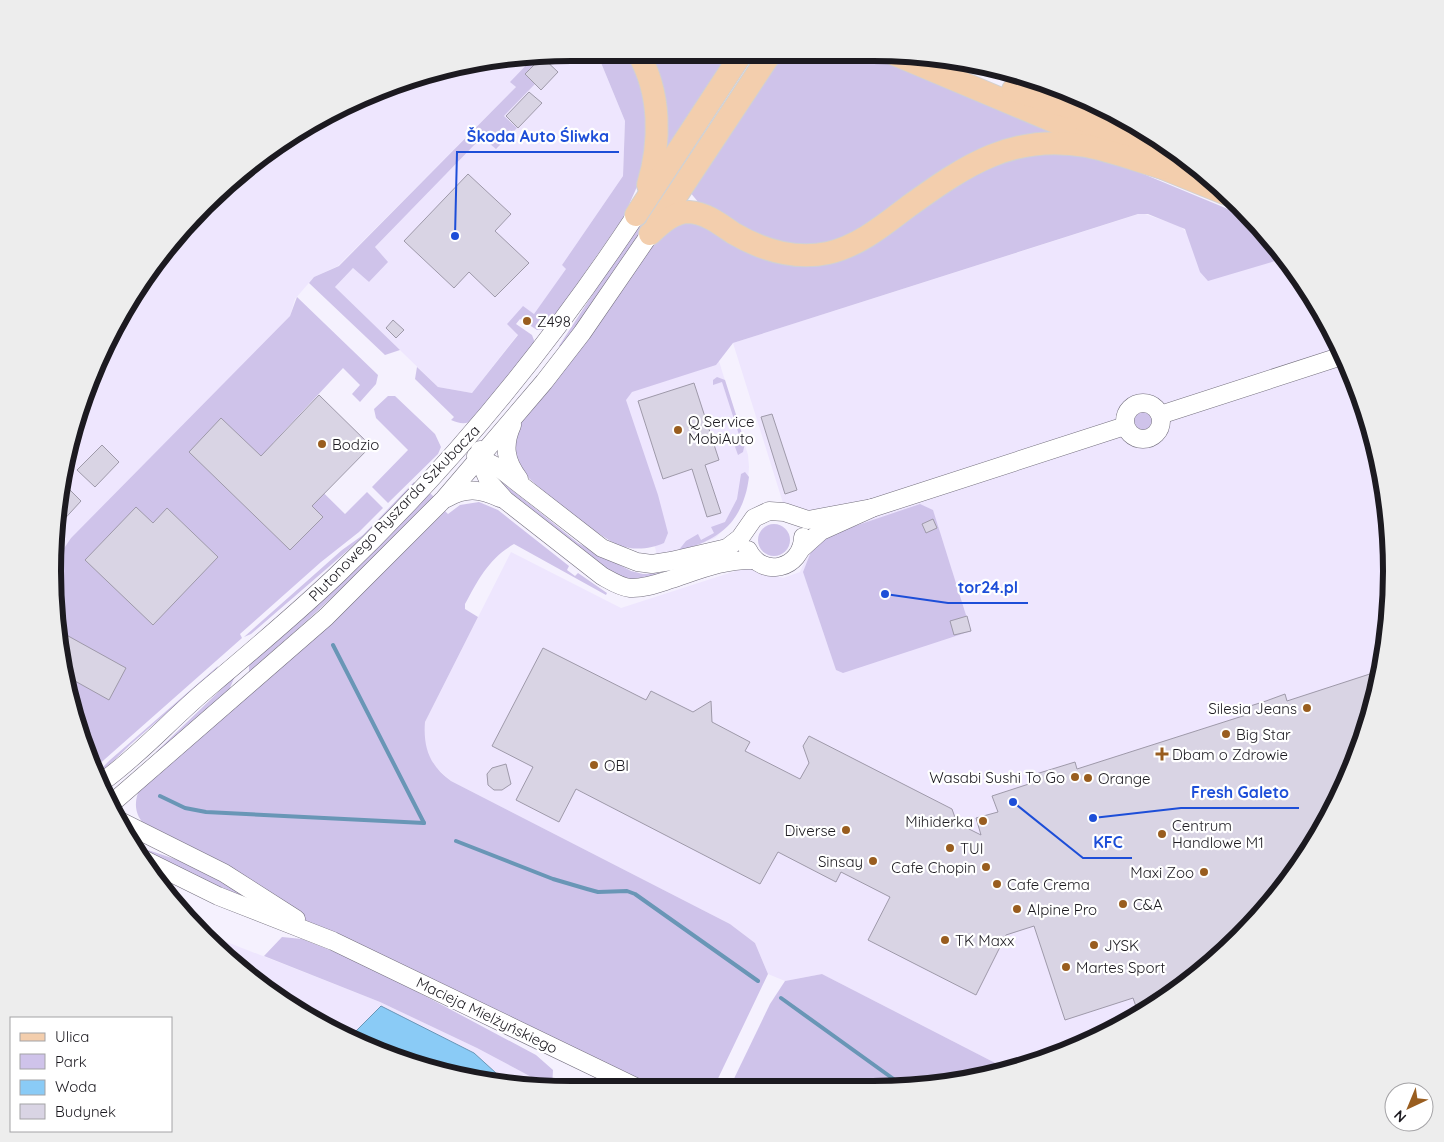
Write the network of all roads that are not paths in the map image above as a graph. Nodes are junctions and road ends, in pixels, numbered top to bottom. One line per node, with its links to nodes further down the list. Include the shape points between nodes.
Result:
1 (642, 61): 13 (main road, via 654,97 658,130 648,183)
2 (737, 61): 8 (main road)
3 (766, 61): 11 (main road)
4 (916, 63): 10 (main road)
5 (965, 70): 6 (main road)
6 (1013, 90): 7 (main road); 9 (main road)
7 (1105, 118)
8 (684, 140): 11 (main road, via 681,160); 13 (main road)
9 (1164, 153)
10 (1163, 168): 12 (main road); 14 (main road, via 1088,146 1062,143 1012,148 972,163 871,234 846,248 827,253 793,255 776,252)
11 (683, 184): 14 (main road, via 689,200); 15 (main road)
12 (1208, 187)
13 (636, 215): 16 (street, Plutonowego Ryszarda Szkubacza)
14 (705, 216): 15 (main road, via 689,212 676,215)
15 (650, 234): 19 (street, Plutonowego Ryszarda Szkubacza, via 582,333)
16 (605, 261): 21 (street, Plutonowego Ryszarda Szkubacza, via 537,354); 22 (street, via 546,357 486,433)
17 (1336, 358): 18 (street)
18 (1160, 415): 20 (street, via 1153,406 1137,404 1128,410); 20 (street, via 1160,426 1148,438 1132,436)
19 (514, 420): 22 (street, Plutonowego Ryszarda Szkubacza); 23 (street, via 507,437 506,452 511,468)
20 (1125, 426): 26 (street)
21 (463, 444): 22 (street); 31 (street, Plutonowego Ryszarda Szkubacza, via 340,573)
22 (479, 460): 23 (street, via 499,468); 24 (street, Plutonowego Ryszarda Szkubacza); 25 (street, via 488,482)
23 (525, 487): 28 (street, via 602,548 637,562 662,563 717,551 734,544)
24 (444, 499): 25 (street, via 473,489 484,490); 32 (street, Plutonowego Ryszarda Szkubacza, via 333,610)
25 (505, 500): 30 (street, via 602,576 630,588 655,584 738,559)
26 (872, 508): 27 (street, via 808,520); 29 (street, via 821,532)
27 (791, 516): 28 (street, via 777,510 769,511 754,518); 29 (street, via 802,530)
28 (747, 530): 30 (street, via 746,546)
29 (801, 549): 30 (street, via 796,558 784,566 768,567)
30 (754, 560)
31 (106, 781)
32 (132, 786): 33 (street, Plutonowego Ryszarda Szkubacza); 35 (street, via 126,804 129,817 139,830)
33 (116, 800)
34 (130, 826): 35 (street, Macieja Mielżyńskiego)
35 (152, 837): 37 (street, Macieja Mielżyńskiego, via 224,874)
36 (155, 865): 37 (street, Macieja Mielżyńskiego, via 218,896)
37 (333, 941): 38 (street, Macieja Mielżyńskiego)
38 (623, 1081)

